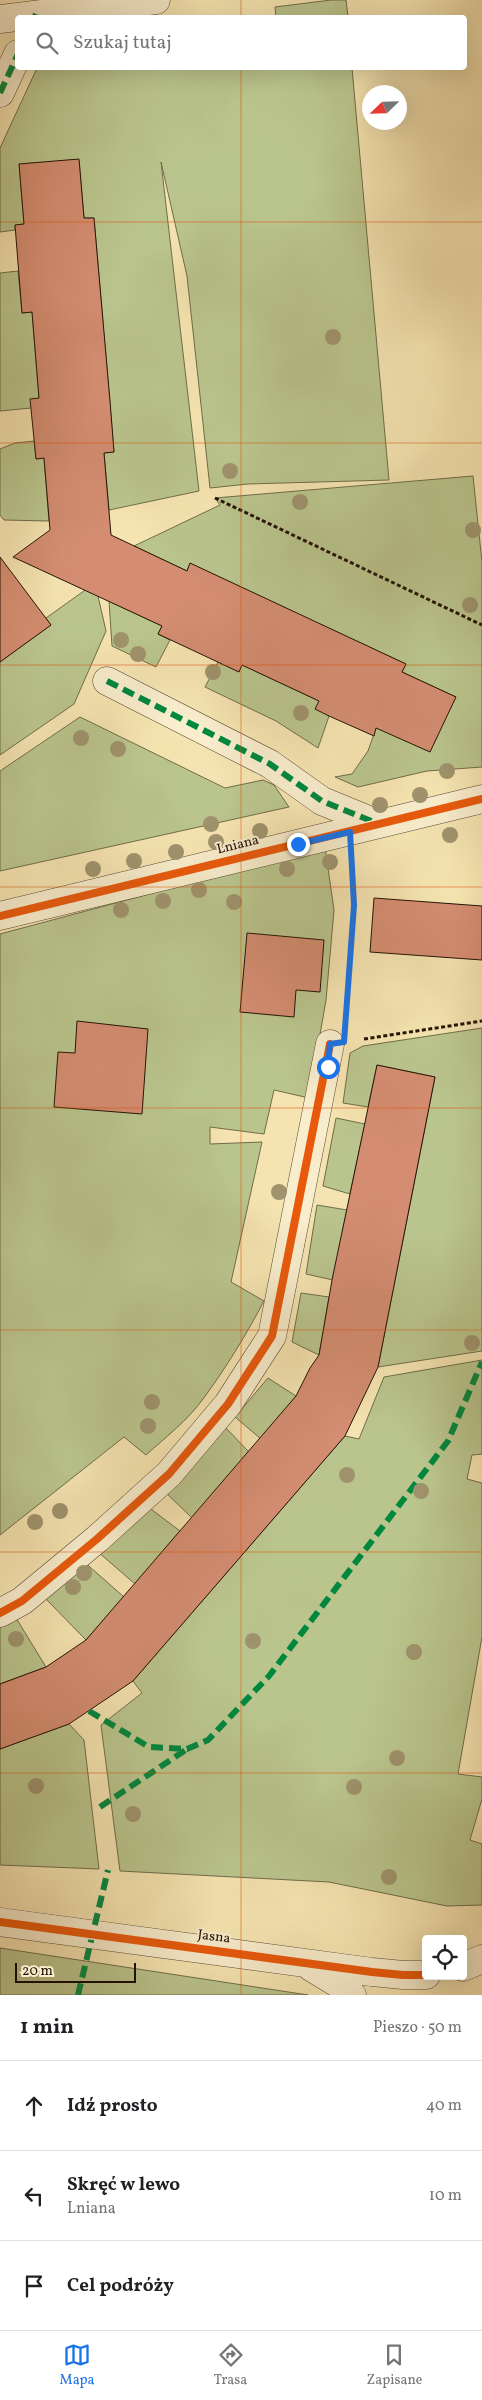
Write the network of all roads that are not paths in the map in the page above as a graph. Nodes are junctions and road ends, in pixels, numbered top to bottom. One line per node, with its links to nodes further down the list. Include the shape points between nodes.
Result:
1 (156, 0): 2 (street)
2 (43, 15)
3 (15, 17): 4 (street)
4 (0, 18)
5 (15, 60): 6 (street)
6 (0, 93)
7 (107, 682): 9 (street, via 270,764 322,801)
8 (482, 799): 9 (street, Lniana)
9 (378, 824): 10 (street, Lniana)
10 (0, 916)
11 (337, 1043): 12 (street, via 272,1336 228,1404 169,1474 22,1601)
12 (0, 1613)
13 (0, 1922): 15 (street, Jasna)
14 (482, 1959): 16 (street)
15 (293, 1960): 17 (street, Jasna); 18 (street, Jasna, via 319,1970)
16 (467, 1965)
17 (422, 1975)
18 (352, 1995)

